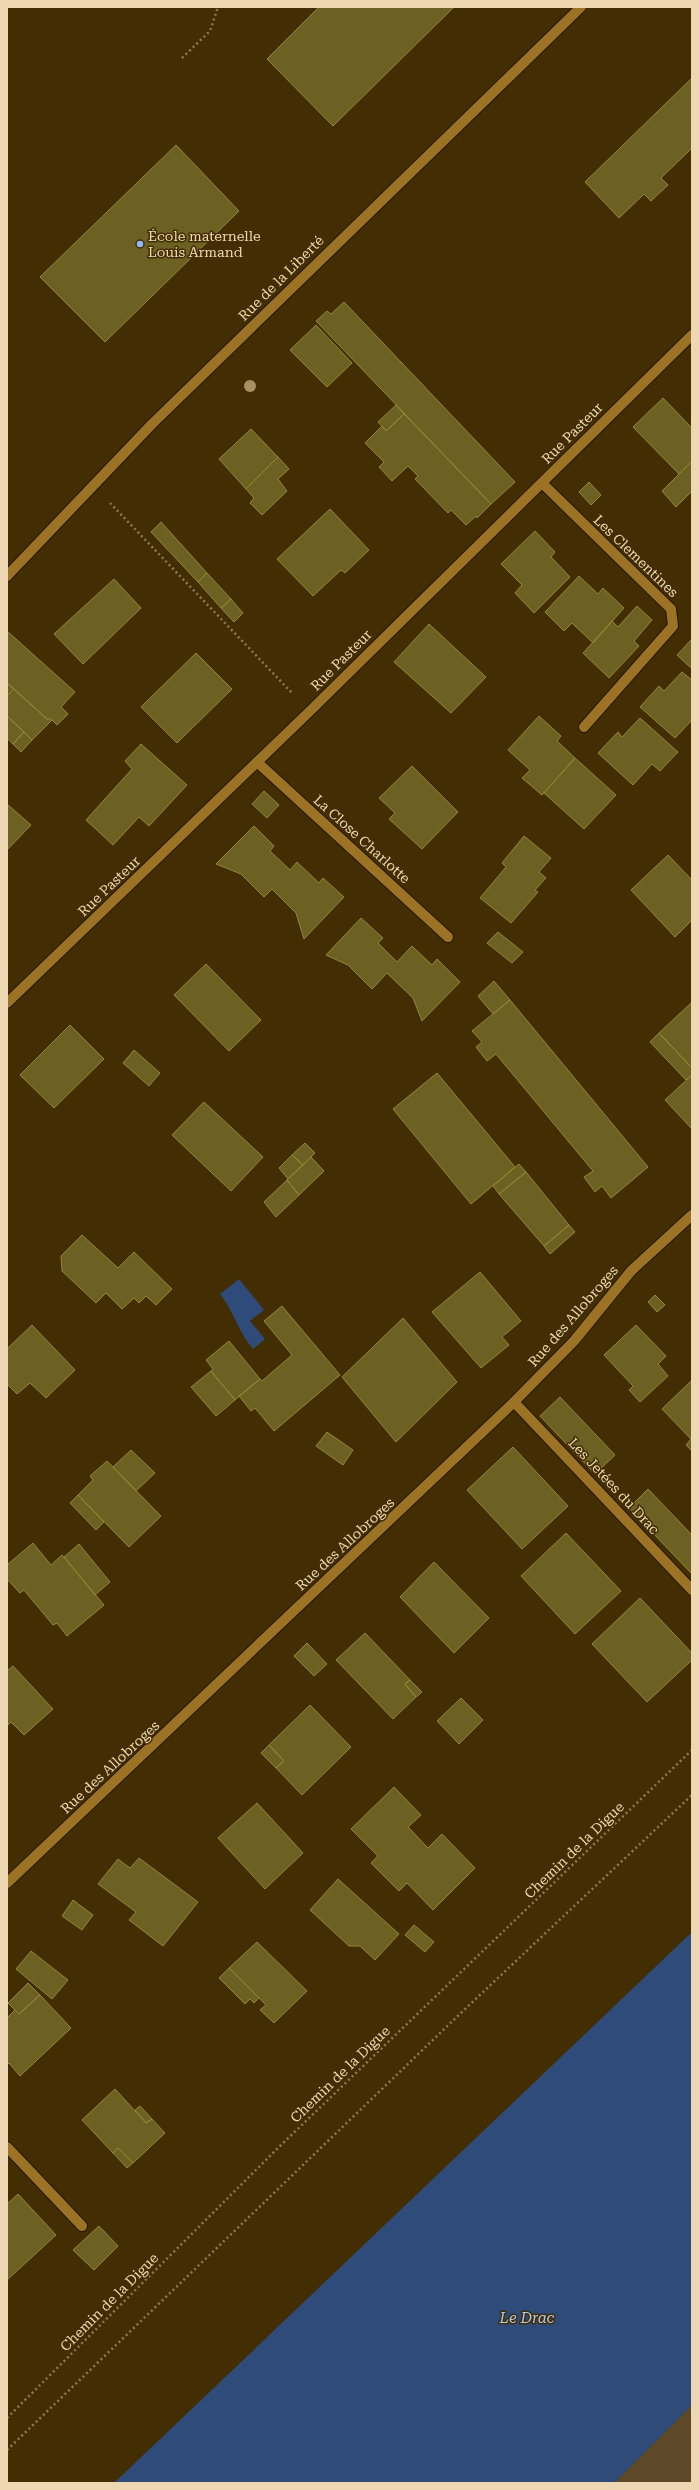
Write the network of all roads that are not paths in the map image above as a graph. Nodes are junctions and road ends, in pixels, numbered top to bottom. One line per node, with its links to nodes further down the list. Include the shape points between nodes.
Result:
1 (581, 7): 4 (street, Rue de la Liberté, via 158,418)
2 (692, 335): 3 (street, Rue Pasteur)
3 (542, 483): 5 (street, Les Clementines, via 672,609 673,626); 6 (street, Rue Pasteur)
4 (7, 576)
5 (584, 727)
6 (257, 762): 7 (street, La Close Charlotte); 8 (street, Rue Pasteur)
7 (448, 937)
8 (7, 1003)
9 (692, 1215): 10 (street, Rue des Allobroges, via 631,1271 574,1341)
10 (514, 1402): 11 (street, Les Jetées du Drac); 12 (street, Rue des Allobroges)
11 (692, 1590)
12 (7, 1883)
13 (7, 2147): 14 (street)
14 (82, 2226)

